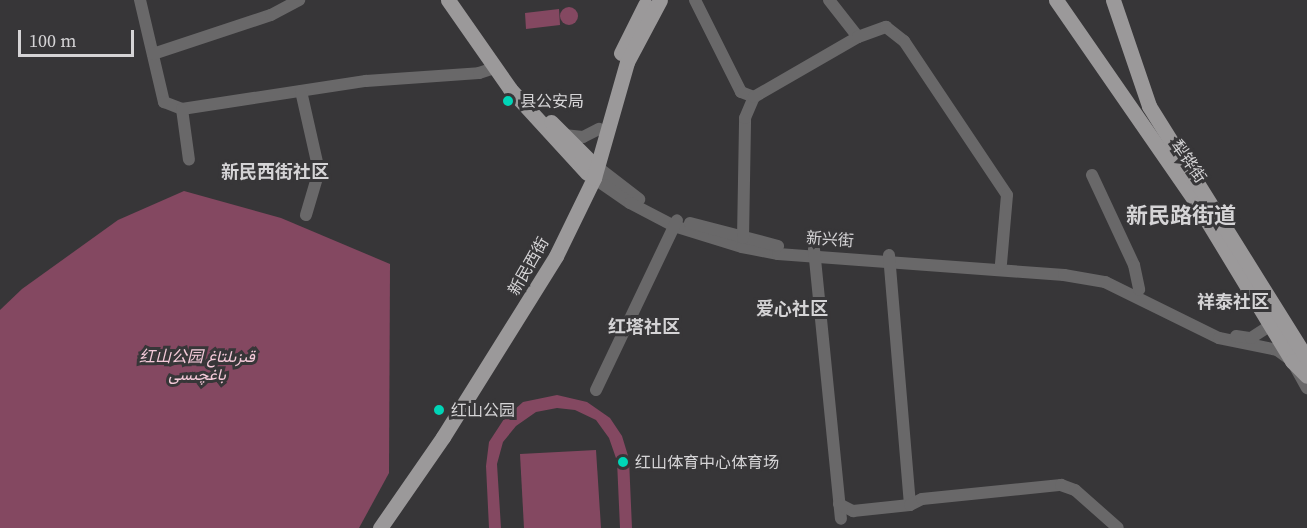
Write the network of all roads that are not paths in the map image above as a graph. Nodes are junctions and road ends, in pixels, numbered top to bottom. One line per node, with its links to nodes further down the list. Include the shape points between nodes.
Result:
1 (140, 0): 12 (street)
2 (299, 0): 12 (street, via 271,15)
3 (448, 0): 13 (main road, 新兴街)
4 (459, 0): 18 (main road, 新兴街, via 503,64)
5 (648, 0): 17 (main road, 新民西街, via 617,62)
6 (660, 0): 20 (main road, 新民西街, via 627,62)
7 (695, 0): 15 (street, via 741,92)
8 (828, 0): 11 (street)
9 (1056, 0): 29 (main road, 犁铧街)
10 (1113, 0): 29 (main road, 犁铧街, via 1149,106)
11 (858, 37): 15 (street); 27 (street, via 886,27 904,41 1000,185 1006,195)
12 (153, 54): 16 (street, via 164,102)
13 (494, 68): 14 (street, via 479,73 366,81); 20 (main road, 新兴街, via 567,155)
14 (301, 91): 16 (street); 22 (street, via 319,171)
15 (754, 97): 24 (street, via 745,118)
16 (182, 109): 19 (street)
17 (599, 129): 18 (street, via 583,137); 20 (main road, 新民西街)
18 (564, 135): 20 (main road, 新兴街)
19 (189, 160)
20 (592, 170): 23 (street, 新兴街, via 630,203); 38 (main road, 新民西街, via 534,279); 39 (main road, 新民西街, via 535,291)
21 (1092, 175): 28 (street, via 1134,265)
22 (306, 215)
23 (676, 223): 24 (street, 新兴街); 25 (street, 新兴街, via 742,247); 34 (street)
24 (743, 238): 25 (street, 新兴街)
25 (814, 253): 26 (street, 新兴街); 35 (street)
26 (889, 258): 27 (street, 新兴街); 31 (street, 新兴街, via 1105,282 1219,338 1277,350); 36 (street)
27 (1001, 264): 28 (street, 新兴街, via 1106,275)
28 (1139, 289): 29 (street, 新兴街, via 1238,336 1251,338)
29 (1276, 322): 30 (main road, 犁铧街); 31 (main road, 犁铧街)
30 (1302, 348): 31 (main road, 犁铧街)
31 (1299, 360): 32 (main road, 犁铧街); 33 (street)
32 (1307, 376)
33 (1307, 388)
34 (597, 390)
35 (839, 504): 36 (street, via 853,511); 37 (street)
36 (910, 505): 40 (street, via 922,499 1061,485 1076,490)
37 (841, 519)
38 (372, 528)
39 (380, 528)
40 (1118, 528)

